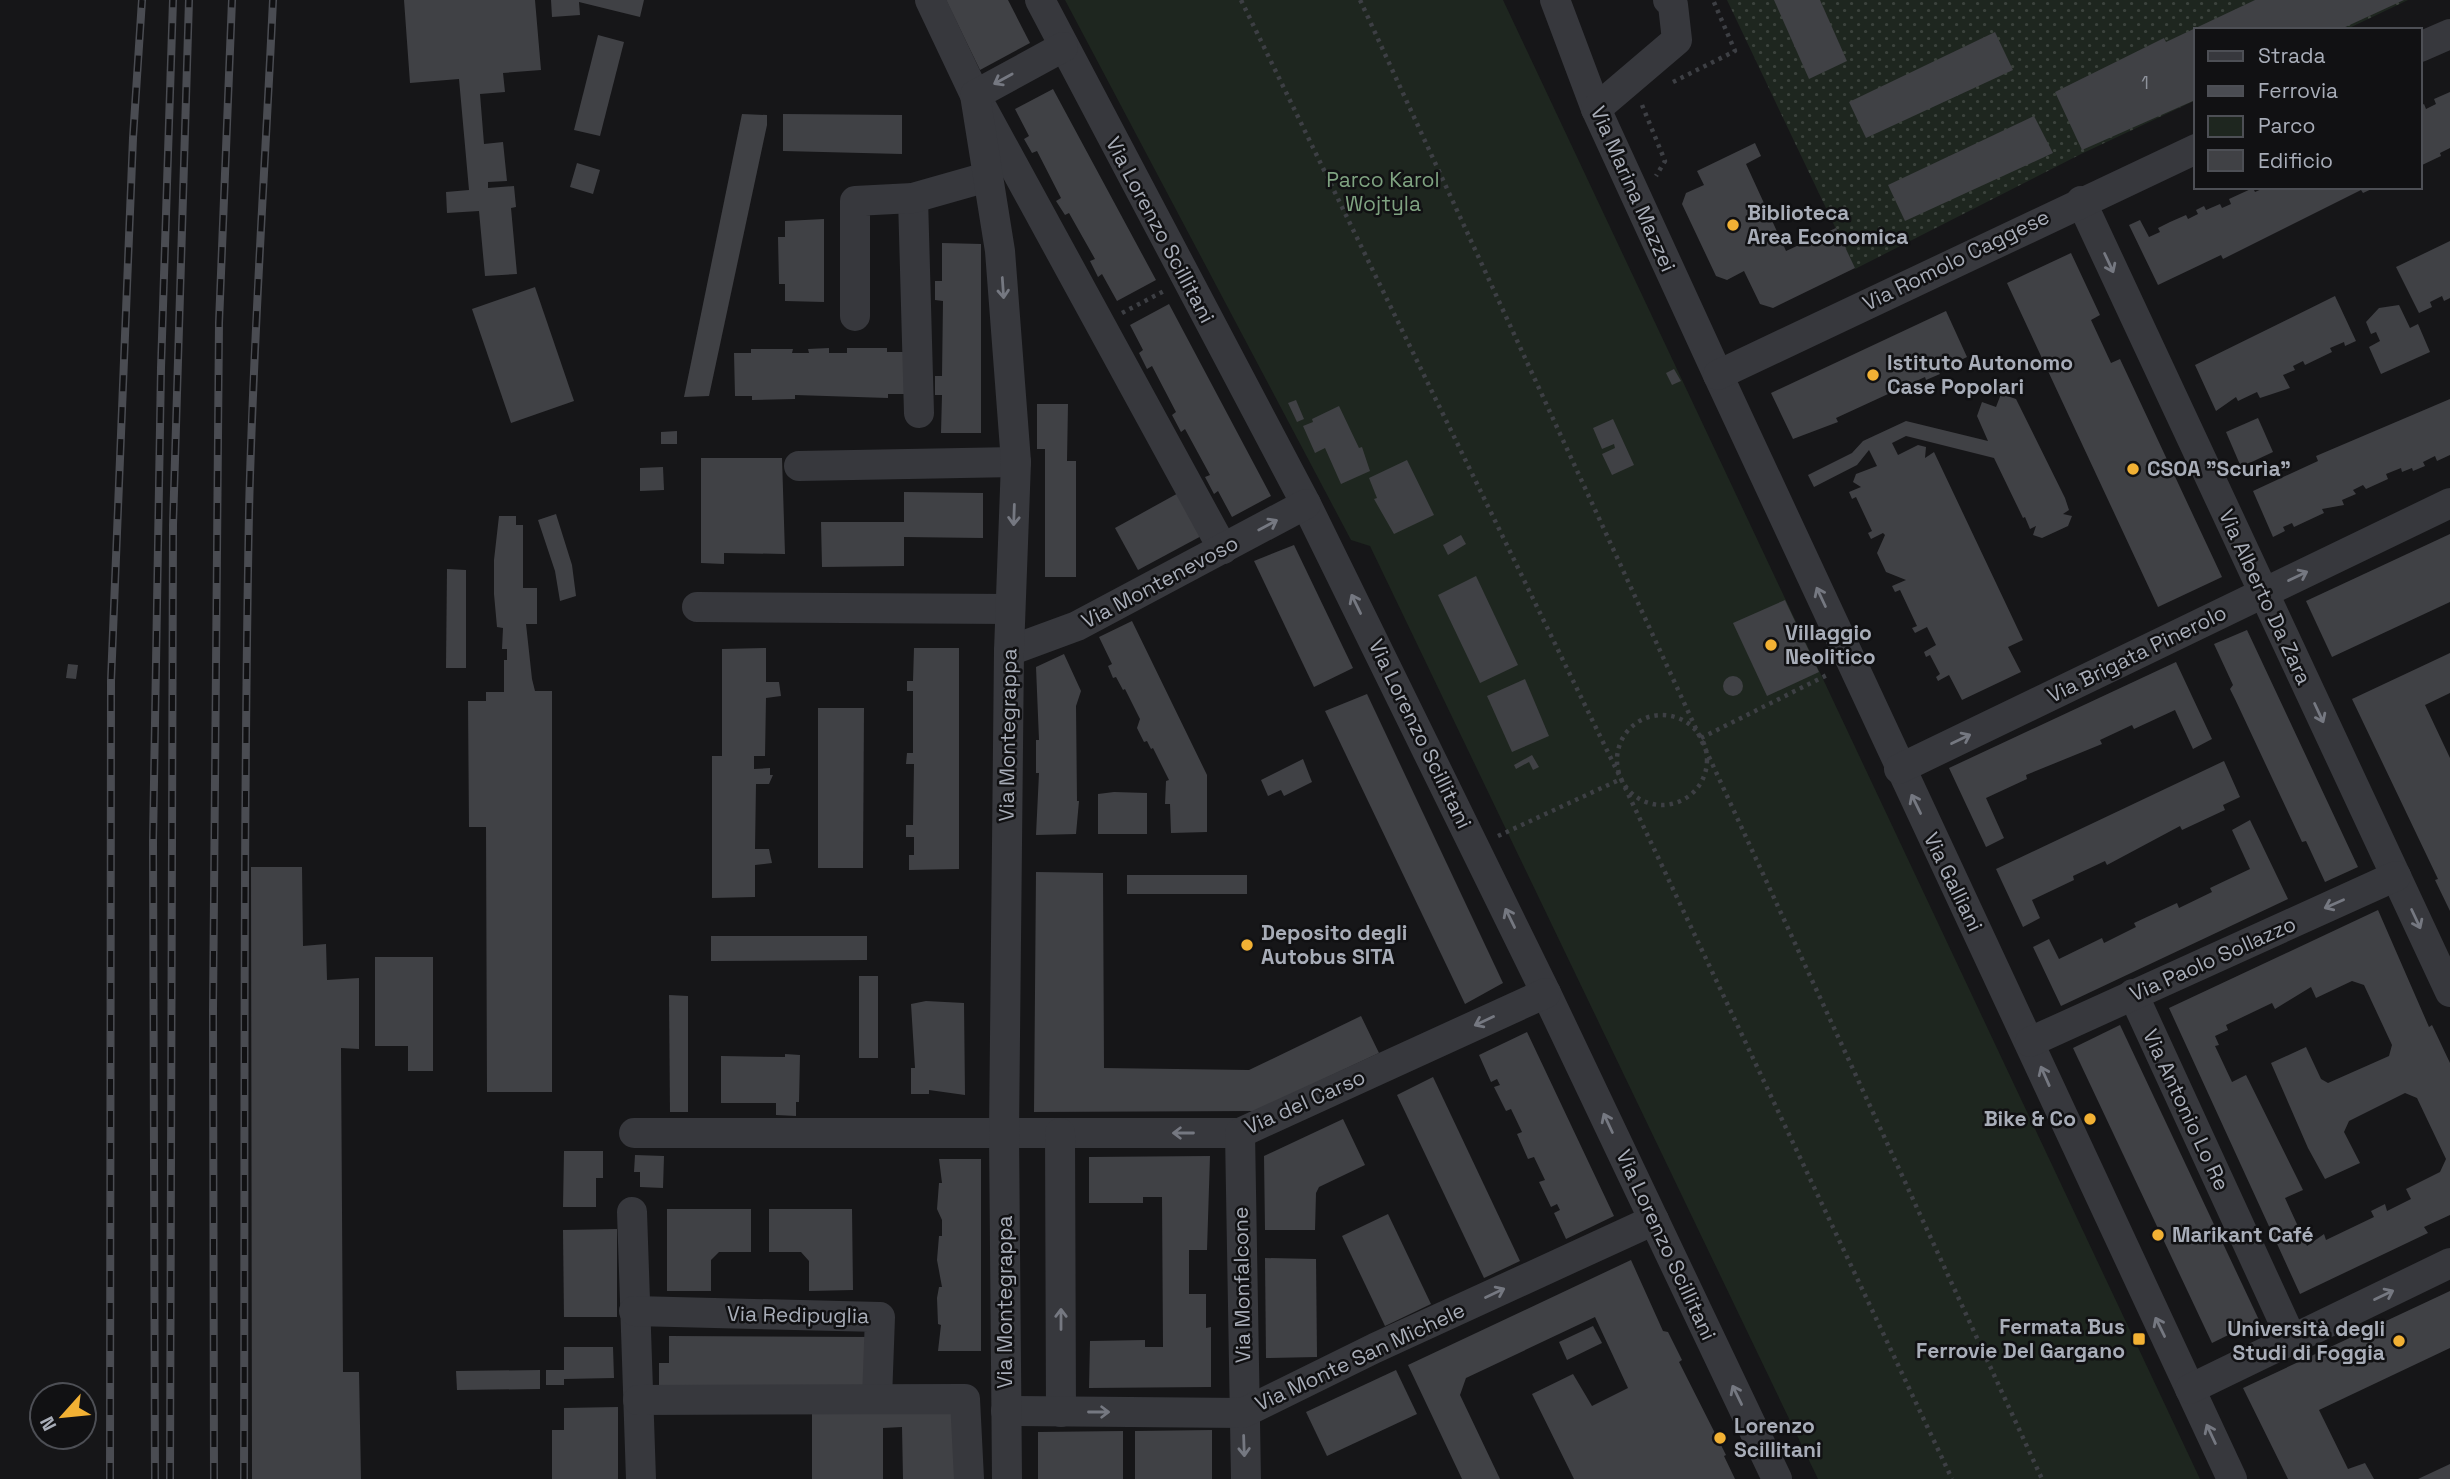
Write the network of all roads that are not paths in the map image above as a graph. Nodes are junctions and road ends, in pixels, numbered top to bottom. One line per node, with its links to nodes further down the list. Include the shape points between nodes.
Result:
1 (930, 0): 8 (street)
2 (1040, 0): 7 (street, Via Lorenzo Scillitani)
3 (1555, 0): 9 (street, Via Marina Mazzei)
4 (1668, 0): 9 (street, via 1673,5 1677,40)
5 (2450, 34): 6 (street)
6 (2422, 46)
7 (1063, 47): 8 (street, one-way to 8); 20 (street, Via Lorenzo Scillitani)
8 (975, 95): 11 (street, Via Montegrappa); 21 (street)
9 (1596, 108): 15 (street, Via Marina Mazzei)
10 (2194, 150): 13 (street, Via Romolo Caggese)
11 (987, 177): 12 (street); 17 (street, Via Montegrappa, one-way to 17, via 1000,251)
12 (913, 198): 14 (street, via 855,201); 16 (street)
13 (2081, 201): 15 (street, Via Romolo Caggese); 22 (street, Via Alberto Da Zara, one-way to 22)
14 (855, 316)
15 (1718, 374): 26 (street, Via Galliani, one-way to 15)
16 (919, 413)
17 (1016, 461): 18 (street); 24 (street, Via Montegrappa, one-way to 24)
18 (799, 466)
19 (2450, 503): 22 (street, Via Brigata Pinerolo, one-way to 19)
20 (1306, 504): 21 (street, Via Montenevoso, one-way to 20); 29 (street, Via Lorenzo Scillitani, one-way to 20)
21 (1223, 549): 25 (street, Via Montenevoso, via 1077,626)
22 (2263, 593): 26 (street, Via Brigata Pinerolo, one-way to 22); 27 (street, Via Alberto Da Zara, one-way to 27)
23 (697, 607): 24 (street)
24 (1010, 608): 25 (street, Via Montegrappa)
25 (1009, 650): 33 (street, Via Montegrappa)
26 (1899, 769): 31 (street, Via Galliani, one-way to 26)
27 (2396, 876): 28 (street, Via Alberto Da Zara, one-way to 28); 30 (street, Via Paolo Sollazzo, one-way to 30)
28 (2450, 992)
29 (1546, 993): 35 (street, Via del Carso, one-way to 35); 37 (street, Via Lorenzo Scillitani, one-way to 29)
30 (2133, 995): 31 (street, Via Paolo Sollazzo); 40 (street, Via Antonio Lo Re)
31 (2029, 1042): 41 (street, Via Galliani, one-way to 31)
32 (634, 1133): 33 (street, Via del Carso)
33 (1004, 1133): 34 (street, Via del Carso); 44 (street, Via Montegrappa)
34 (1060, 1133): 35 (street, Via del Carso, one-way to 34); 45 (street, one-way to 34)
35 (1240, 1133): 46 (street, Via Monfalcone)
36 (632, 1212): 39 (street)
37 (1654, 1220): 46 (street, Via Monte San Michele, one-way to 37); 51 (street, Via Lorenzo Scillitani, one-way to 37)
38 (2450, 1263): 40 (street, one-way to 38)
39 (634, 1311): 42 (street, Via Redipuglia, via 880,1317); 43 (street)
40 (2292, 1340): 41 (street)
41 (2190, 1389): 52 (street, Via Galliani, one-way to 41)
42 (877, 1399): 43 (street); 48 (street, via 965,1399)
43 (638, 1400): 47 (street)
44 (1006, 1411): 45 (street, Via Monte San Michele); 49 (street, Via Montegrappa)
45 (1061, 1412): 46 (street, Via Monte San Michele, one-way to 46)
46 (1243, 1413): 50 (street, Via Monfalcone, one-way to 50)
47 (640, 1479)
48 (969, 1479)
49 (1007, 1479)
50 (1246, 1479)
51 (1777, 1479)
52 (2232, 1479)

